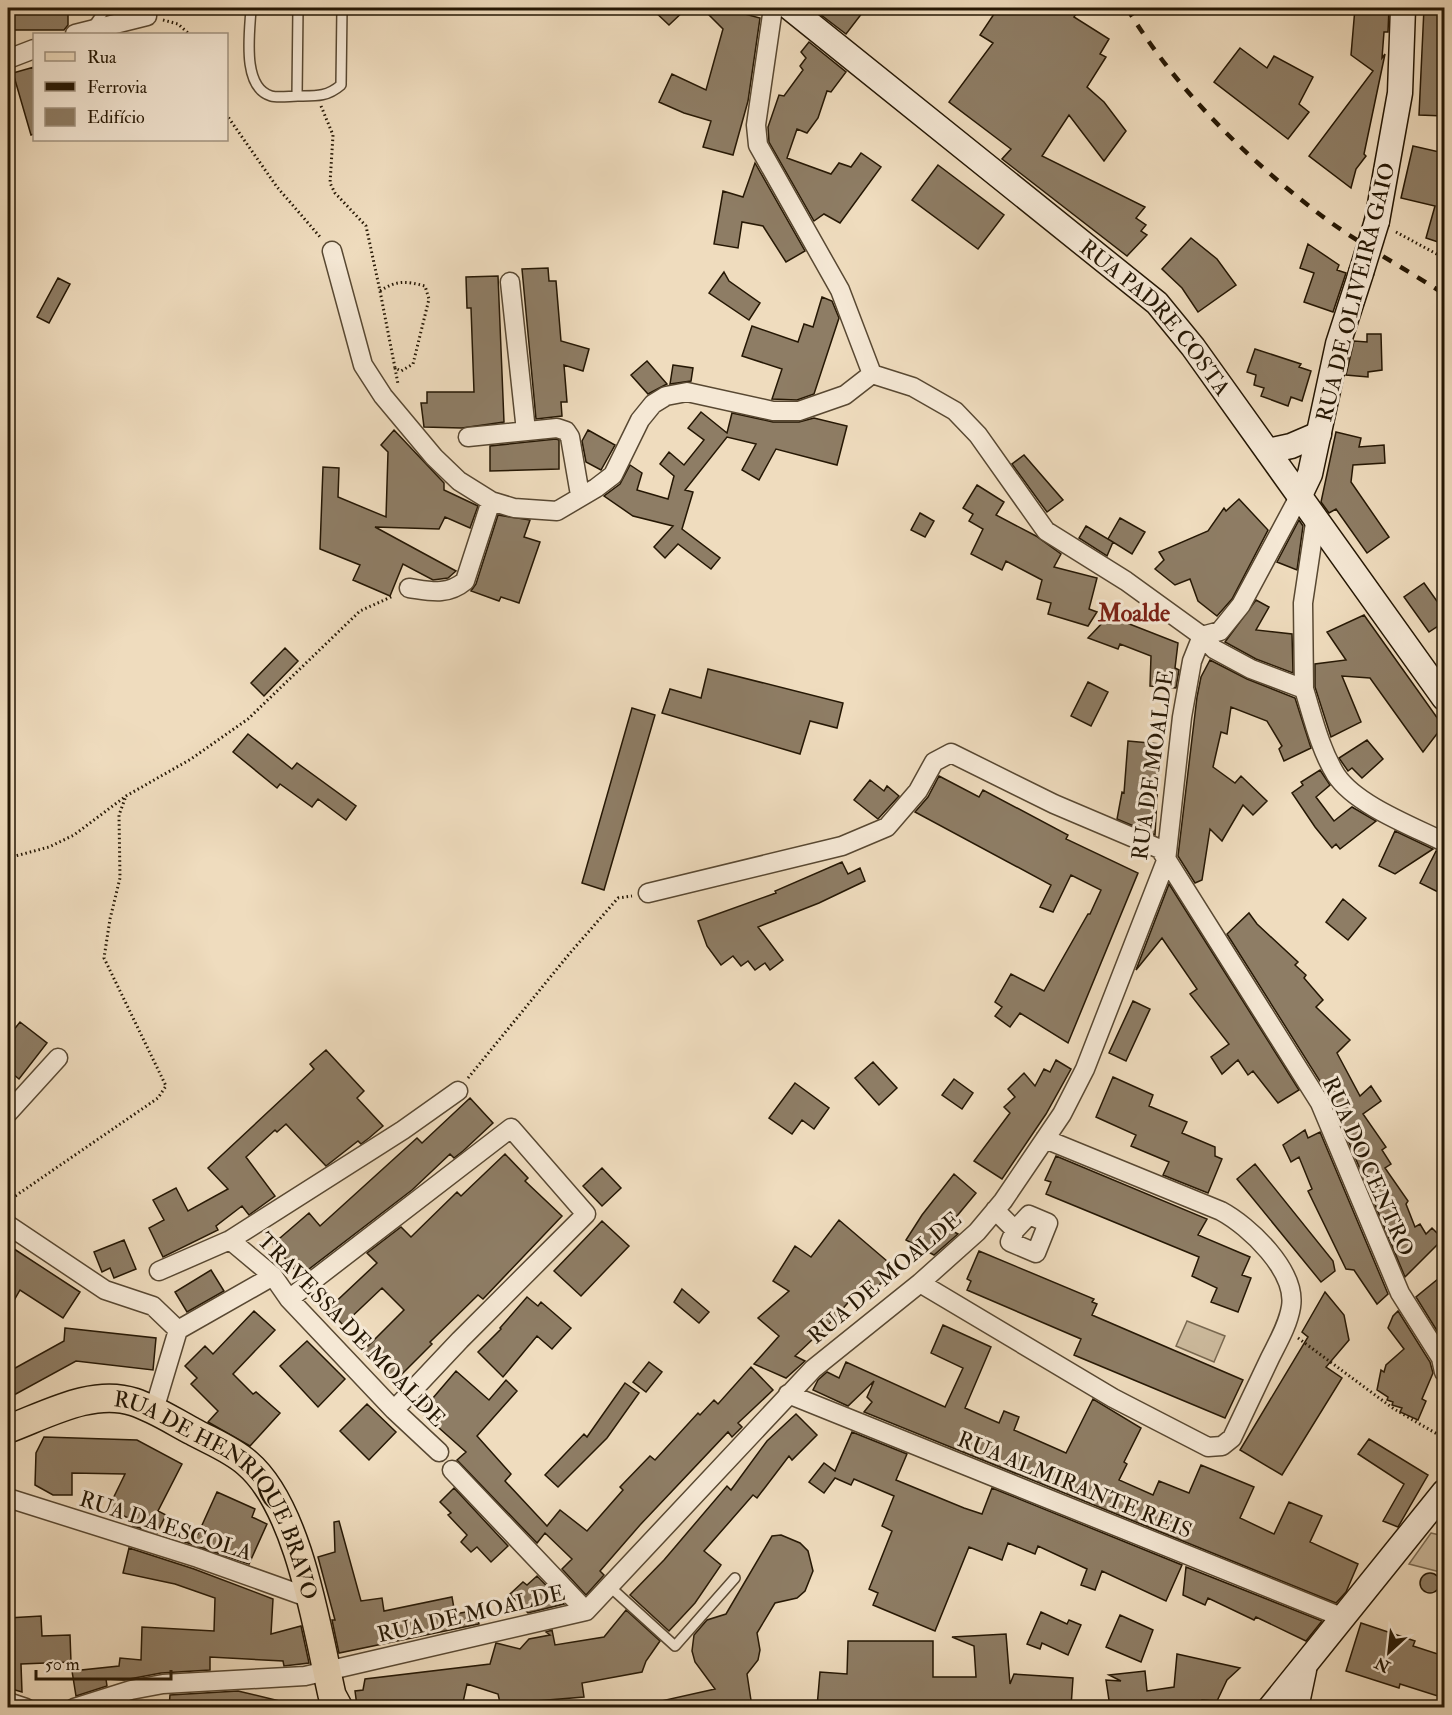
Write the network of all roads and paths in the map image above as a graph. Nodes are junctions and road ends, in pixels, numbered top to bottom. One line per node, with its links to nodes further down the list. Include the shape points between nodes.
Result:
1 (106, 8): 9 (lane)
2 (251, 8): 13 (lane, via 250,72 258,87 271,96)
3 (298, 8): 13 (lane)
4 (342, 8): 14 (lane, via 341,85 329,95)
5 (773, 8): 21 (street, via 756,125 758,145 840,290)
6 (790, 8): 25 (street, RUA PADRE COSTA, via 1157,303)
7 (1403, 8): 16 (street, RUA DE OLIVEIRA GAIO, via 1400,93)
8 (147, 16): 9 (street); 10 (path, via 178,24)
9 (83, 33)
10 (188, 33)
11 (33, 49): 12 (street)
12 (8, 59)
13 (297, 96): 14 (lane)
14 (320, 96): 20 (path, via 322,112 333,135 330,183 366,226)
15 (228, 117): 17 (path, via 277,187)
16 (1377, 221): 18 (path); 23 (street, RUA DE OLIVEIRA GAIO, bridge, via 1338,344)
17 (332, 251): 28 (street, via 363,365 434,457 459,481)
18 (1444, 258)
19 (510, 282): 22 (street)
20 (380, 291): 20 (path, via 404,281 425,286 429,299 413,364 401,371 394,368)
21 (872, 374): 26 (street, via 845,395 799,411 773,411 687,393 666,396 640,420 614,475); 31 (street, via 913,387 955,411 978,435 1046,531 1126,580)
22 (526, 430): 24 (street); 26 (street, via 566,431)
23 (1319, 434): 25 (street, RUA DE OLIVEIRA GAIO); 27 (street, RUA DE OLIVEIRA GAIO, via 1310,474)
24 (468, 437)
25 (1268, 452): 27 (street, RUA PADRE COSTA)
26 (580, 495): 28 (street, via 557,511 514,508)
27 (1300, 495): 29 (street, RUA PADRE COSTA); 31 (street, RUA DE OLIVEIRA GAIO, via 1241,605 1220,630)
28 (491, 501): 30 (street, via 465,581 445,592)
29 (1316, 516): 32 (street, via 1303,603); 33 (street, RUA PADRE COSTA)
30 (409, 588): 34 (path, via 360,611 248,719 191,759)
31 (1202, 636): 32 (street, via 1214,649 1232,659); 37 (street, RUA DE MOALDE, via 1192,661 1182,717)
32 (1304, 689): 35 (street, via 1321,744 1338,777 1374,808)
33 (1444, 698)
34 (126, 796): 36 (path, via 74,835 49,847); 43 (path, via 119,815 120,878 104,957 166,1086 158,1098)
35 (1444, 842)
36 (8, 858)
37 (1166, 861): 38 (street, RUA DO CENTRO, via 1160,849 1054,804 951,753 934,762 918,791 887,827 842,846); 42 (street, RUA DE MOALDE, via 1085,1069); 54 (street, RUA DO CENTRO, via 1320,1103 1400,1293 1442,1358)
38 (648, 893): 40 (path, via 618,898)
39 (58, 1058): 41 (street)
40 (458, 1091): 47 (street)
41 (8, 1113)
42 (1044, 1139): 44 (street, RUA DE MOALDE); 52 (street, via 1240,1222 1278,1263 1289,1285 1292,1305)
43 (8, 1201)
44 (995, 1210): 46 (street); 50 (street, RUA DE MOALDE)
45 (8, 1225): 53 (street, via 105,1290 153,1306)
46 (1015, 1230)
47 (230, 1240): 48 (street); 49 (street, TRAVESSA DE MOALDE)
48 (159, 1271)
49 (273, 1276): 51 (street, TRAVESSA DE MOALDE); 53 (street)
50 (920, 1283): 52 (street, via 1113,1398 1208,1447 1222,1446 1232,1438); 55 (street, RUA DE MOALDE, via 813,1369)
51 (289, 1299): 57 (street, TRAVESSA DE MOALDE); 57 (street, via 511,1128 586,1214)
52 (1285, 1328): 59 (path, via 1394,1409)
53 (177, 1330): 56 (street)
54 (1444, 1372)
55 (788, 1394): 65 (street, RUA DE MOALDE); 68 (street, RUA ALMIRANTE REIS)
56 (154, 1410): 58 (main road, RUA DE HENRIQUE BRAVO, via 122,1400 94,1400); 66 (main road, RUA DE HENRIQUE BRAVO, via 231,1452 259,1476 287,1519)
57 (394, 1410): 60 (street, TRAVESSA DE MOALDE)
58 (8, 1429)
59 (1444, 1438)
60 (439, 1452)
61 (452, 1470): 67 (street)
62 (1444, 1492): 68 (street)
63 (8, 1498): 66 (street, RUA DA ESCOLA)
64 (735, 1578): 65 (lane, via 675,1646)
65 (609, 1586): 67 (street, RUA DE MOALDE)
66 (310, 1598): 70 (main road, RUA DE HENRIQUE BRAVO)
67 (586, 1611): 70 (street, RUA DE MOALDE)
68 (1344, 1618): 69 (street)
69 (1305, 1668): 75 (street); 76 (street)
70 (327, 1671): 73 (street, RUA DE MOALDE, via 294,1677 163,1684); 74 (main road, RUA DE HENRIQUE BRAVO)
71 (8, 1702): 72 (street)
72 (26, 1707)
73 (74, 1707)
74 (339, 1707)
75 (1270, 1707)
76 (1296, 1707)

